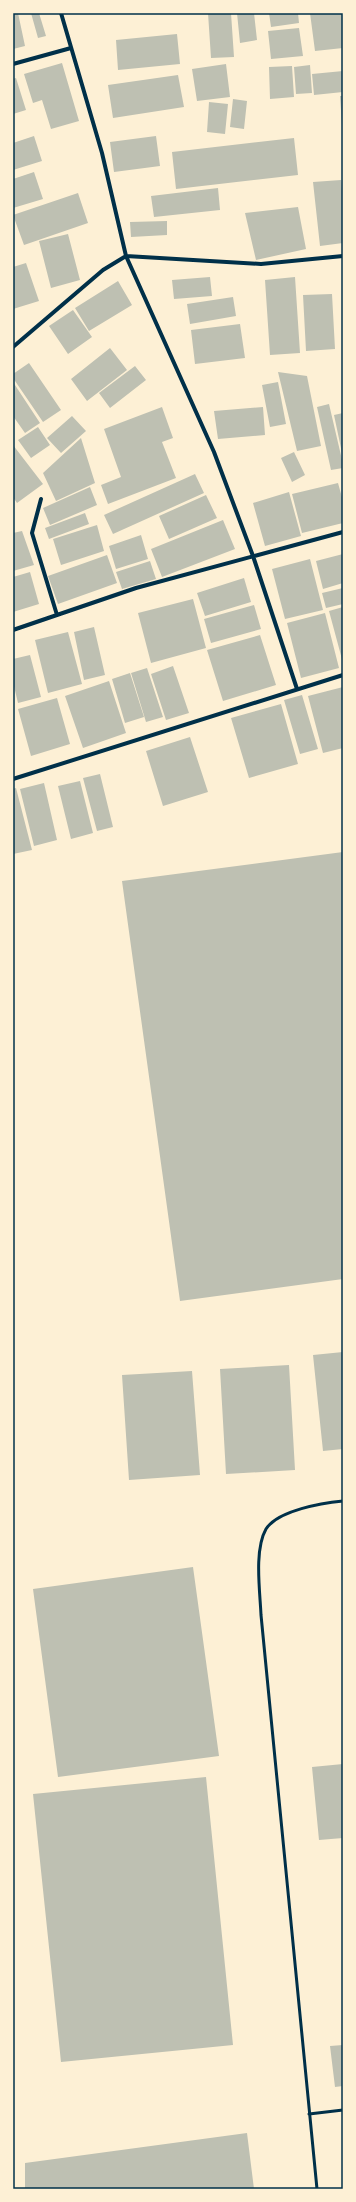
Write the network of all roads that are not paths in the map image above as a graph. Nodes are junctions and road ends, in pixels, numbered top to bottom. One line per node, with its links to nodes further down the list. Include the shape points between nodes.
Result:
1 (61, 13): 2 (street)
2 (71, 48): 3 (street); 4 (street, via 102,153)
3 (13, 64)
4 (126, 256): 5 (street, via 261,264); 6 (street, via 103,270); 9 (street, via 214,452)
5 (343, 256)
6 (13, 347)
7 (41, 499): 10 (street, via 32,533)
8 (343, 532): 9 (street)
9 (253, 556): 10 (street, via 136,588); 13 (street)
10 (57, 615): 11 (street)
11 (13, 630)
12 (343, 675): 13 (street)
13 (297, 689): 14 (street)
14 (13, 779)
15 (343, 1501): 17 (lane, via 316,1504 285,1514 266,1528 259,1553 261,1615)
16 (343, 2110): 17 (lane)
17 (309, 2114): 18 (lane)
18 (316, 2189)

